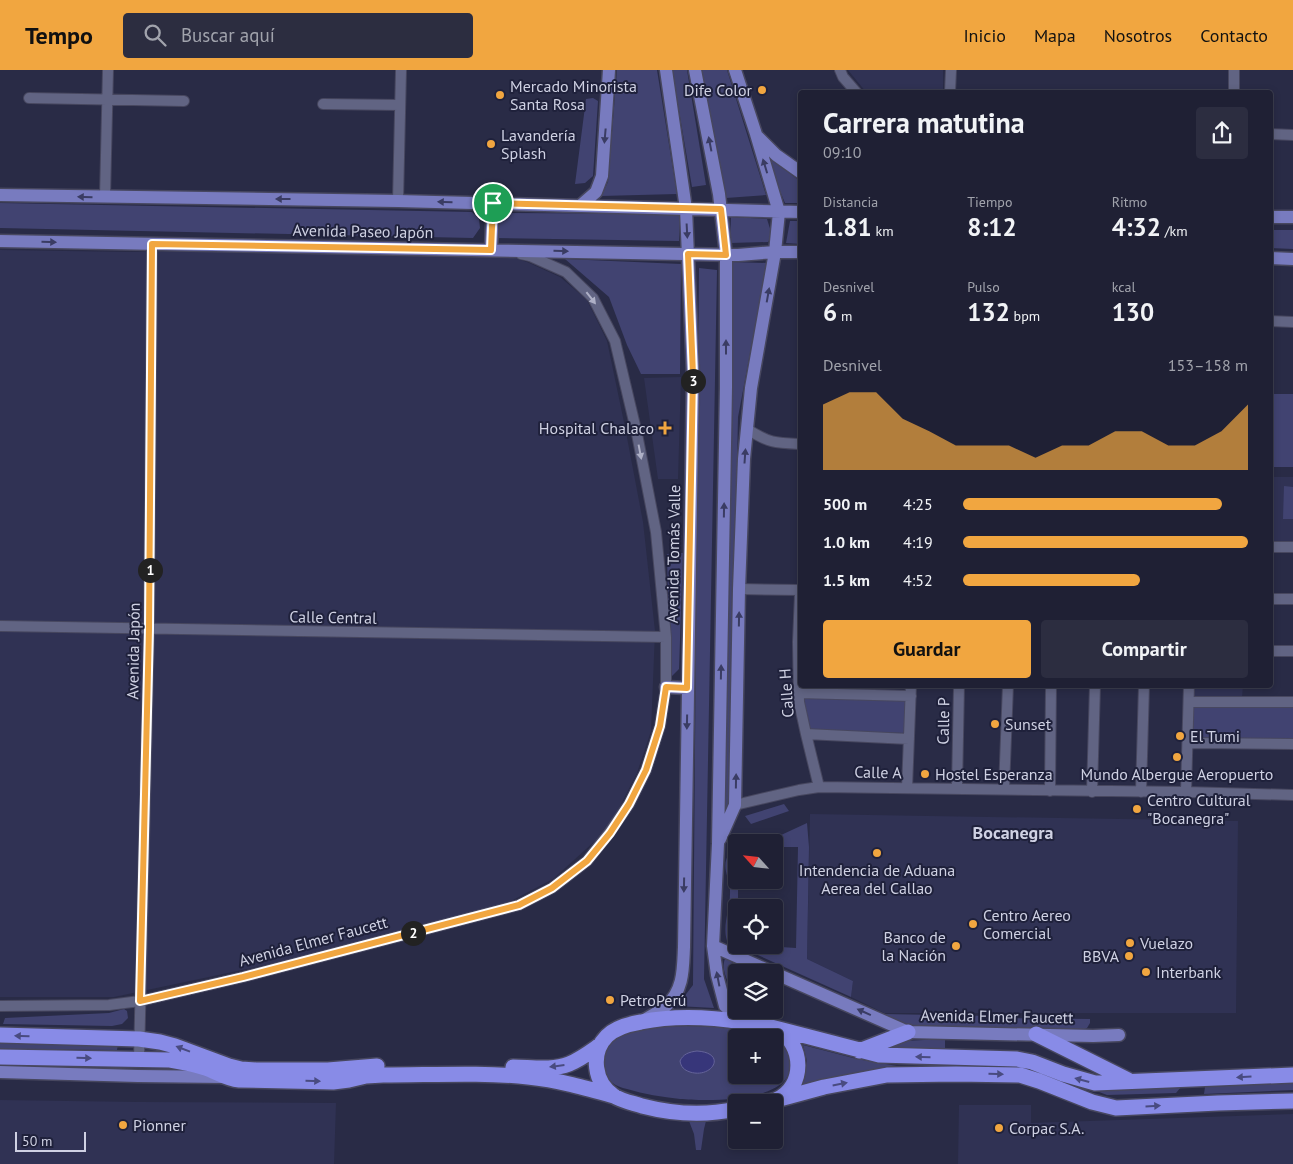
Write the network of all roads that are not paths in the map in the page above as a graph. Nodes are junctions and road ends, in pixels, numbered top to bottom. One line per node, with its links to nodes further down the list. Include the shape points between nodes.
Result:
1 (108, 70): 14 (street)
2 (401, 70): 17 (street)
3 (609, 70): 26 (main road, one-way to 26, via 602,176 596,192)
4 (666, 70): 27 (main road, Avenida Tomás Valle)
5 (694, 70): 28 (main road, one-way to 5)
6 (735, 70): 18 (main road)
7 (840, 70): 10 (street)
8 (951, 70): 11 (street)
9 (1234, 70): 12 (street)
10 (854, 90)
11 (950, 90)
12 (1234, 90)
13 (29, 98): 14 (street)
14 (107, 99): 15 (street); 23 (street)
15 (184, 101)
16 (323, 104): 17 (street)
17 (400, 105): 24 (street)
18 (756, 134): 21 (main road, via 776,155); 29 (main road, one-way to 18)
19 (1273, 134): 20 (street)
20 (1293, 134)
21 (798, 171)
22 (0, 195): 23 (main road, Avenida Paseo Japón, one-way to 22)
23 (105, 197): 24 (main road, Avenida Paseo Japón, one-way to 23)
24 (398, 201): 25 (main road, Avenida Paseo Japón, one-way to 24)
25 (493, 203): 26 (main road, Avenida Paseo Japón); 35 (main road)
26 (580, 206): 27 (main road, Avenida Paseo Japón)
27 (686, 209): 28 (main road, Avenida Paseo Japón); 39 (main road, Avenida Tomás Valle, one-way to 39)
28 (721, 209): 29 (main road, Avenida Paseo Japón); 40 (main road)
29 (779, 212): 30 (main road, Avenida Paseo Japón); 37 (main road)
30 (798, 212)
31 (1273, 217): 32 (main road)
32 (1293, 217)
33 (0, 241): 34 (main road, Avenida Paseo Japón, one-way to 34)
34 (152, 244): 35 (main road, Avenida Paseo Japón); 54 (street, Avenida Japón)
35 (491, 250): 36 (main road, Avenida Paseo Japón)
36 (506, 250): 39 (main road, Avenida Paseo Japón, one-way to 39); 55 (street, Avenida Tomás Valle, one-way to 55, via 530,256 566,272 593,298 615,341 656,532)
37 (775, 252): 38 (main road, Avenida Paseo Japón); 40 (main road, Avenida Paseo Japón); 45 (main road, one-way to 37)
38 (798, 252)
39 (688, 254): 40 (main road, Avenida Paseo Japón); 59 (main road, Avenida Tomás Valle, via 693,375)
40 (726, 255): 85 (main road, one-way to 40)
41 (1273, 258): 42 (main road)
42 (1293, 259)
43 (1273, 321): 44 (street)
44 (1293, 322)
45 (747, 429): 46 (street, via 762,439); 49 (main road, one-way to 45)
46 (798, 444)
47 (1273, 546): 48 (street)
48 (1293, 546)
49 (739, 589): 50 (street); 84 (main road, one-way to 49)
50 (798, 590)
51 (1273, 598): 52 (street)
52 (1293, 599)
53 (0, 626): 54 (street, Calle Central)
54 (149, 629): 55 (street, Calle Central); 87 (street, Avenida Japón)
55 (666, 637): 58 (street, Avenida Elmer Faucett)
56 (1273, 651): 57 (street)
57 (1293, 651)
58 (666, 687): 59 (main road); 87 (street, Avenida Elmer Faucett, via 660,726 646,770 629,804 587,861 552,888 519,905 253,975)
59 (687, 688): 89 (main road, Avenida Tomás Valle, one-way to 89, via 682,978 677,993 667,1005)
60 (799, 688): 68 (street, Calle H)
61 (959, 688): 77 (street, Calle P)
62 (1008, 688): 78 (street)
63 (1051, 688): 79 (street)
64 (1095, 688): 80 (street)
65 (1144, 688): 81 (street)
66 (1189, 688): 69 (street)
67 (911, 690): 68 (street); 72 (street)
68 (799, 693): 71 (street, Calle H)
69 (1189, 702): 70 (street); 73 (street)
70 (1293, 702)
71 (806, 734): 72 (street); 75 (street, Calle H)
72 (910, 739): 76 (street)
73 (1188, 744): 74 (street); 82 (street)
74 (1293, 744)
75 (819, 787): 76 (street, Calle A); 84 (street, Calle A)
76 (908, 788): 77 (street, Calle A)
77 (957, 788): 78 (street, Calle A)
78 (1004, 789): 79 (street, Calle A)
79 (1050, 791): 80 (street, Calle A)
80 (1092, 792): 81 (street, Calle A)
81 (1140, 792): 82 (street, Calle A)
82 (1186, 792): 83 (street, Calle A)
83 (1293, 795)
84 (735, 806): 85 (main road)
85 (718, 844): 86 (main road)
86 (713, 946): 90 (main road, one-way to 86, via 725,1006); 91 (main road, Avenida Elmer Faucett, one-way to 86)
87 (140, 1001): 88 (street, Avenida Elmer Faucett, via 109,1005); 95 (street, Avenida Japón)
88 (0, 1006)
89 (642, 1021): 90 (highway, via 720,1018); 96 (highway, via 614,1030)
90 (765, 1026): 97 (highway); 104 (highway, via 789,1039 798,1058 798,1073)
91 (908, 1032): 92 (main road, Avenida Elmer Faucett); 97 (highway)
92 (1036, 1034): 94 (main road, Avenida Elmer Faucett); 103 (highway)
93 (0, 1035): 95 (highway, one-way to 93)
94 (1119, 1035)
95 (139, 1039): 96 (highway, one-way to 95, via 568,1065 556,1067 393,1064 328,1070 256,1070 229,1066 175,1046); 99 (street, Avenida Japón)
96 (600, 1045): 105 (highway, via 597,1073)
97 (859, 1050): 103 (highway, one-way to 97, via 1095,1083 1017,1059 879,1055)
98 (0, 1057): 99 (highway, one-way to 99)
99 (139, 1059): 102 (highway, via 181,1062)
100 (0, 1072): 102 (main road)
101 (1293, 1075): 103 (highway, one-way to 103)
102 (225, 1077): 105 (highway, one-way to 105, via 333,1082 383,1075 507,1075 550,1080)
103 (1132, 1082)
104 (783, 1094)
105 (614, 1096): 108 (highway, via 669,1111)
106 (783, 1098): 107 (highway, one-way to 107, via 887,1075 1013,1074 1028,1076 1092,1102 1116,1108)
107 (1293, 1101)
108 (728, 1111)

